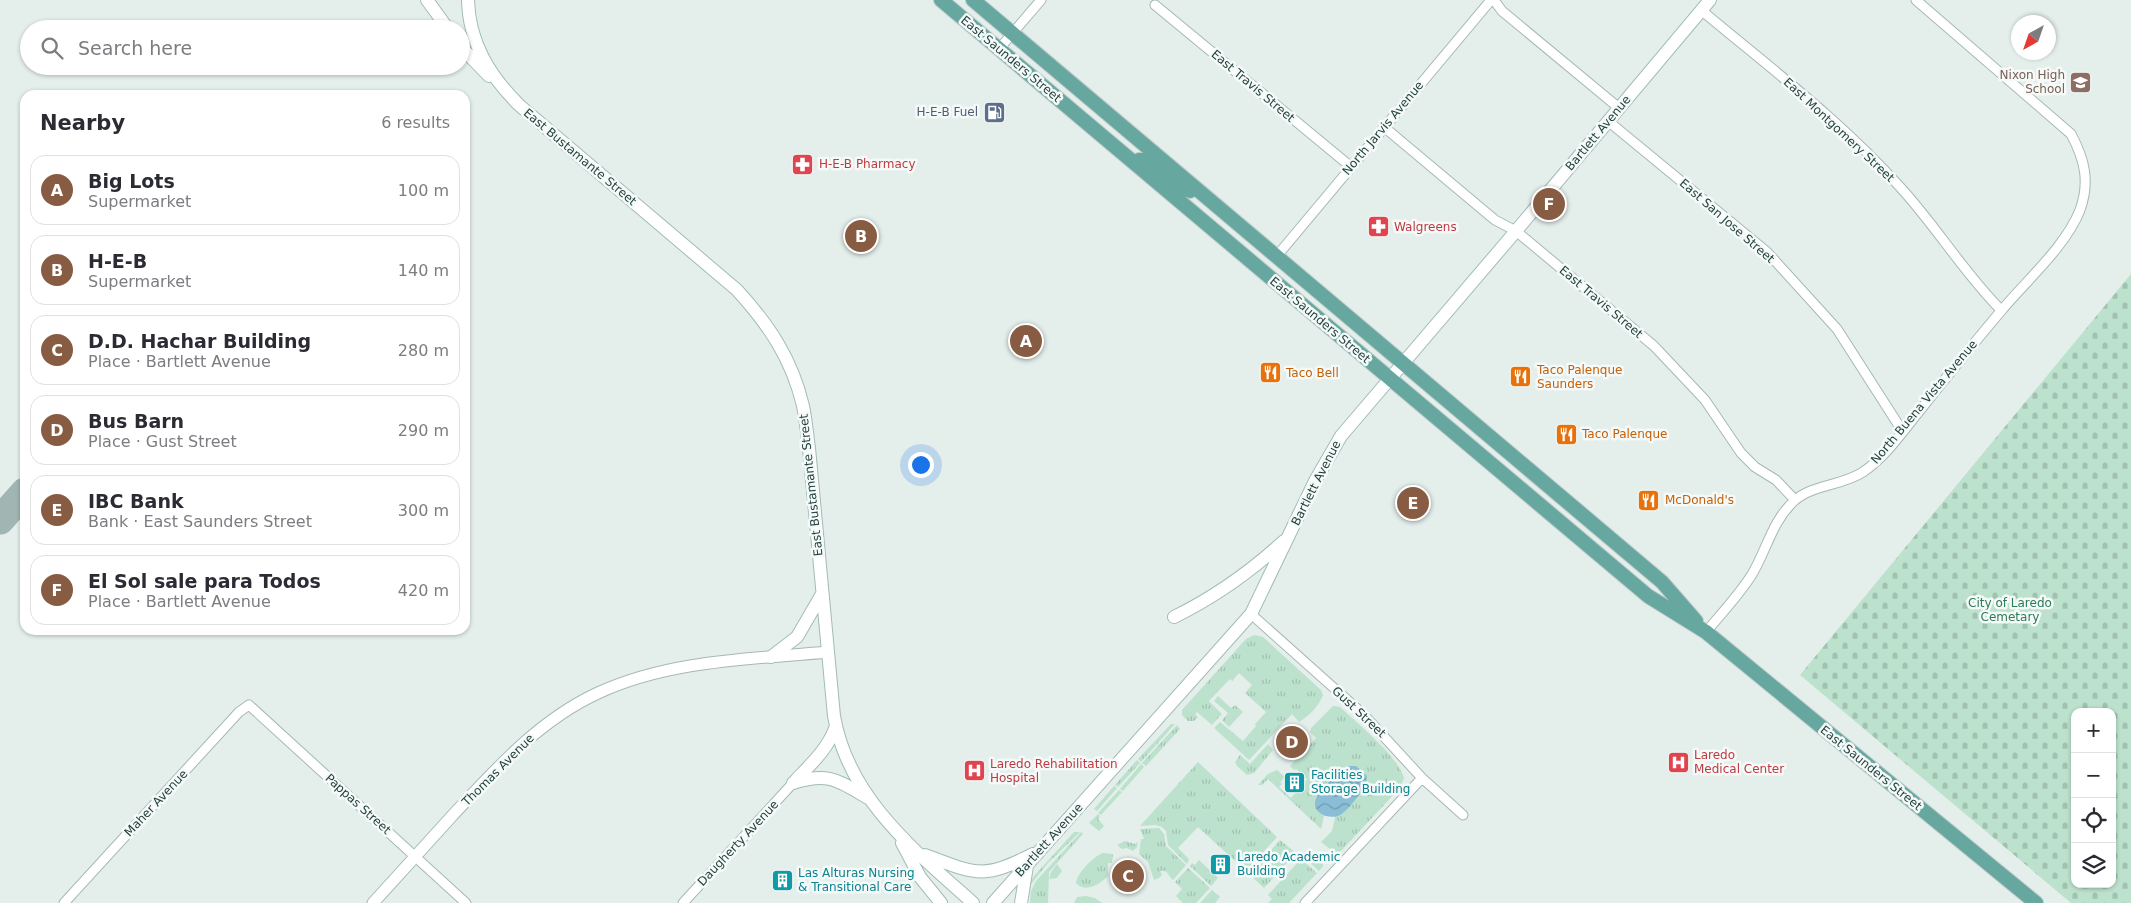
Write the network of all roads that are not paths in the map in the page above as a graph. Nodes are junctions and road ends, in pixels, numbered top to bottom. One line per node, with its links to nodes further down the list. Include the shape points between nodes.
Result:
1 (427, 0): 11 (main road)
2 (468, 0): 12 (main road, East Bustamante Street)
3 (941, 0): 15 (main road, East Saunders Street)
4 (973, 0): 14 (main road, East Saunders Street)
5 (1040, 0): 14 (street)
6 (1493, 0): 18 (street); 20 (street, North Jarvis Avenue)
7 (1710, 0): 10 (main road, Bartlett Avenue)
8 (1916, 0): 26 (street, North Buena Vista Avenue, via 2071,134 2087,174 2080,211 2056,247)
9 (1155, 5): 22 (street, East Travis Street)
10 (1701, 10): 18 (main road, Bartlett Avenue); 26 (street, East Montgomery Street, via 1866,151 1931,222)
11 (441, 20)
12 (470, 20)
13 (470, 21): 17 (main road, East Bustamante Street, via 484,60)
14 (1012, 34): 15 (street); 23 (main road, East Saunders Street)
15 (999, 49): 21 (main road, East Saunders Street)
16 (470, 58): 17 (main road)
17 (498, 84): 32 (main road, East Bustamante Street, via 519,106 737,290 775,337 791,369 803,406)
18 (1619, 108): 19 (main road, Bartlett Avenue)
19 (1608, 121): 24 (main road, Bartlett Avenue); 29 (street, East San Jose Street, via 1766,252 1837,328)
20 (1384, 127): 22 (street, North Jarvis Avenue); 24 (street, East Travis Street, via 1495,220)
21 (1131, 160): 23 (main road, via 1144,160 1179,187); 28 (main road, East Saunders Street)
22 (1350, 166): 25 (street, North Jarvis Avenue)
23 (1196, 190): 25 (main road, East Saunders Street)
24 (1516, 232): 27 (main road, Bartlett Avenue); 30 (street, East Travis Street, via 1654,346 1706,400 1741,453 1755,467 1776,480)
25 (1276, 256): 27 (main road, East Saunders Street)
26 (2001, 310): 29 (street, North Buena Vista Avenue)
27 (1403, 364): 28 (main road, Bartlett Avenue); 35 (main road, East Saunders Street, via 1662,582)
28 (1390, 379): 31 (main road, Bartlett Avenue, via 1336,442); 35 (main road, East Saunders Street, via 1648,596)
29 (1903, 432): 30 (street, North Buena Vista Avenue, via 1863,472)
30 (1795, 500): 35 (street, North Buena Vista Avenue, via 1783,512 1751,576)
31 (1289, 535): 33 (main road, Bartlett Avenue); 34 (main road, via 1221,591)
32 (822, 594): 36 (main road, East Bustamante Street); 37 (main road, via 797,637)
33 (1251, 614): 40 (street, Gust Street, via 1363,714); 45 (main road, Bartlett Avenue)
34 (1174, 616)
35 (1706, 632): 58 (main road, East Saunders Street)
36 (828, 652): 37 (street, Thomas Avenue); 39 (main road, East Bustamante Street)
37 (771, 657): 47 (street, Thomas Avenue, via 684,666 598,693 526,741 486,779)
38 (249, 705): 47 (street, Pappas Street); 49 (street, Maher Avenue, via 239,712)
39 (836, 726): 41 (main road, via 822,753); 42 (main road, East Bustamante Street, via 845,755)
40 (1422, 778): 43 (street, Gust Street); 57 (street)
41 (793, 783): 42 (main road, via 814,776 828,778); 52 (street, Daugherty Avenue)
42 (870, 799): 44 (main road, East Bustamante Street)
43 (1463, 815)
44 (896, 832): 46 (main road, East Bustamante Street); 53 (main road, via 920,877)
45 (1042, 849): 46 (main road, via 1008,866 983,872 963,869); 48 (main road, Bartlett Avenue)
46 (917, 852): 54 (main road, East Bustamante Street)
47 (415, 857): 50 (street, Thomas Avenue); 51 (street, Pappas Street)
48 (1027, 866): 55 (main road, Bartlett Avenue); 56 (main road)
49 (64, 903)
50 (373, 903)
51 (466, 903)
52 (683, 903)
53 (941, 903)
54 (973, 903)
55 (993, 903)
56 (1021, 903)
57 (1305, 903)
58 (2036, 903)

